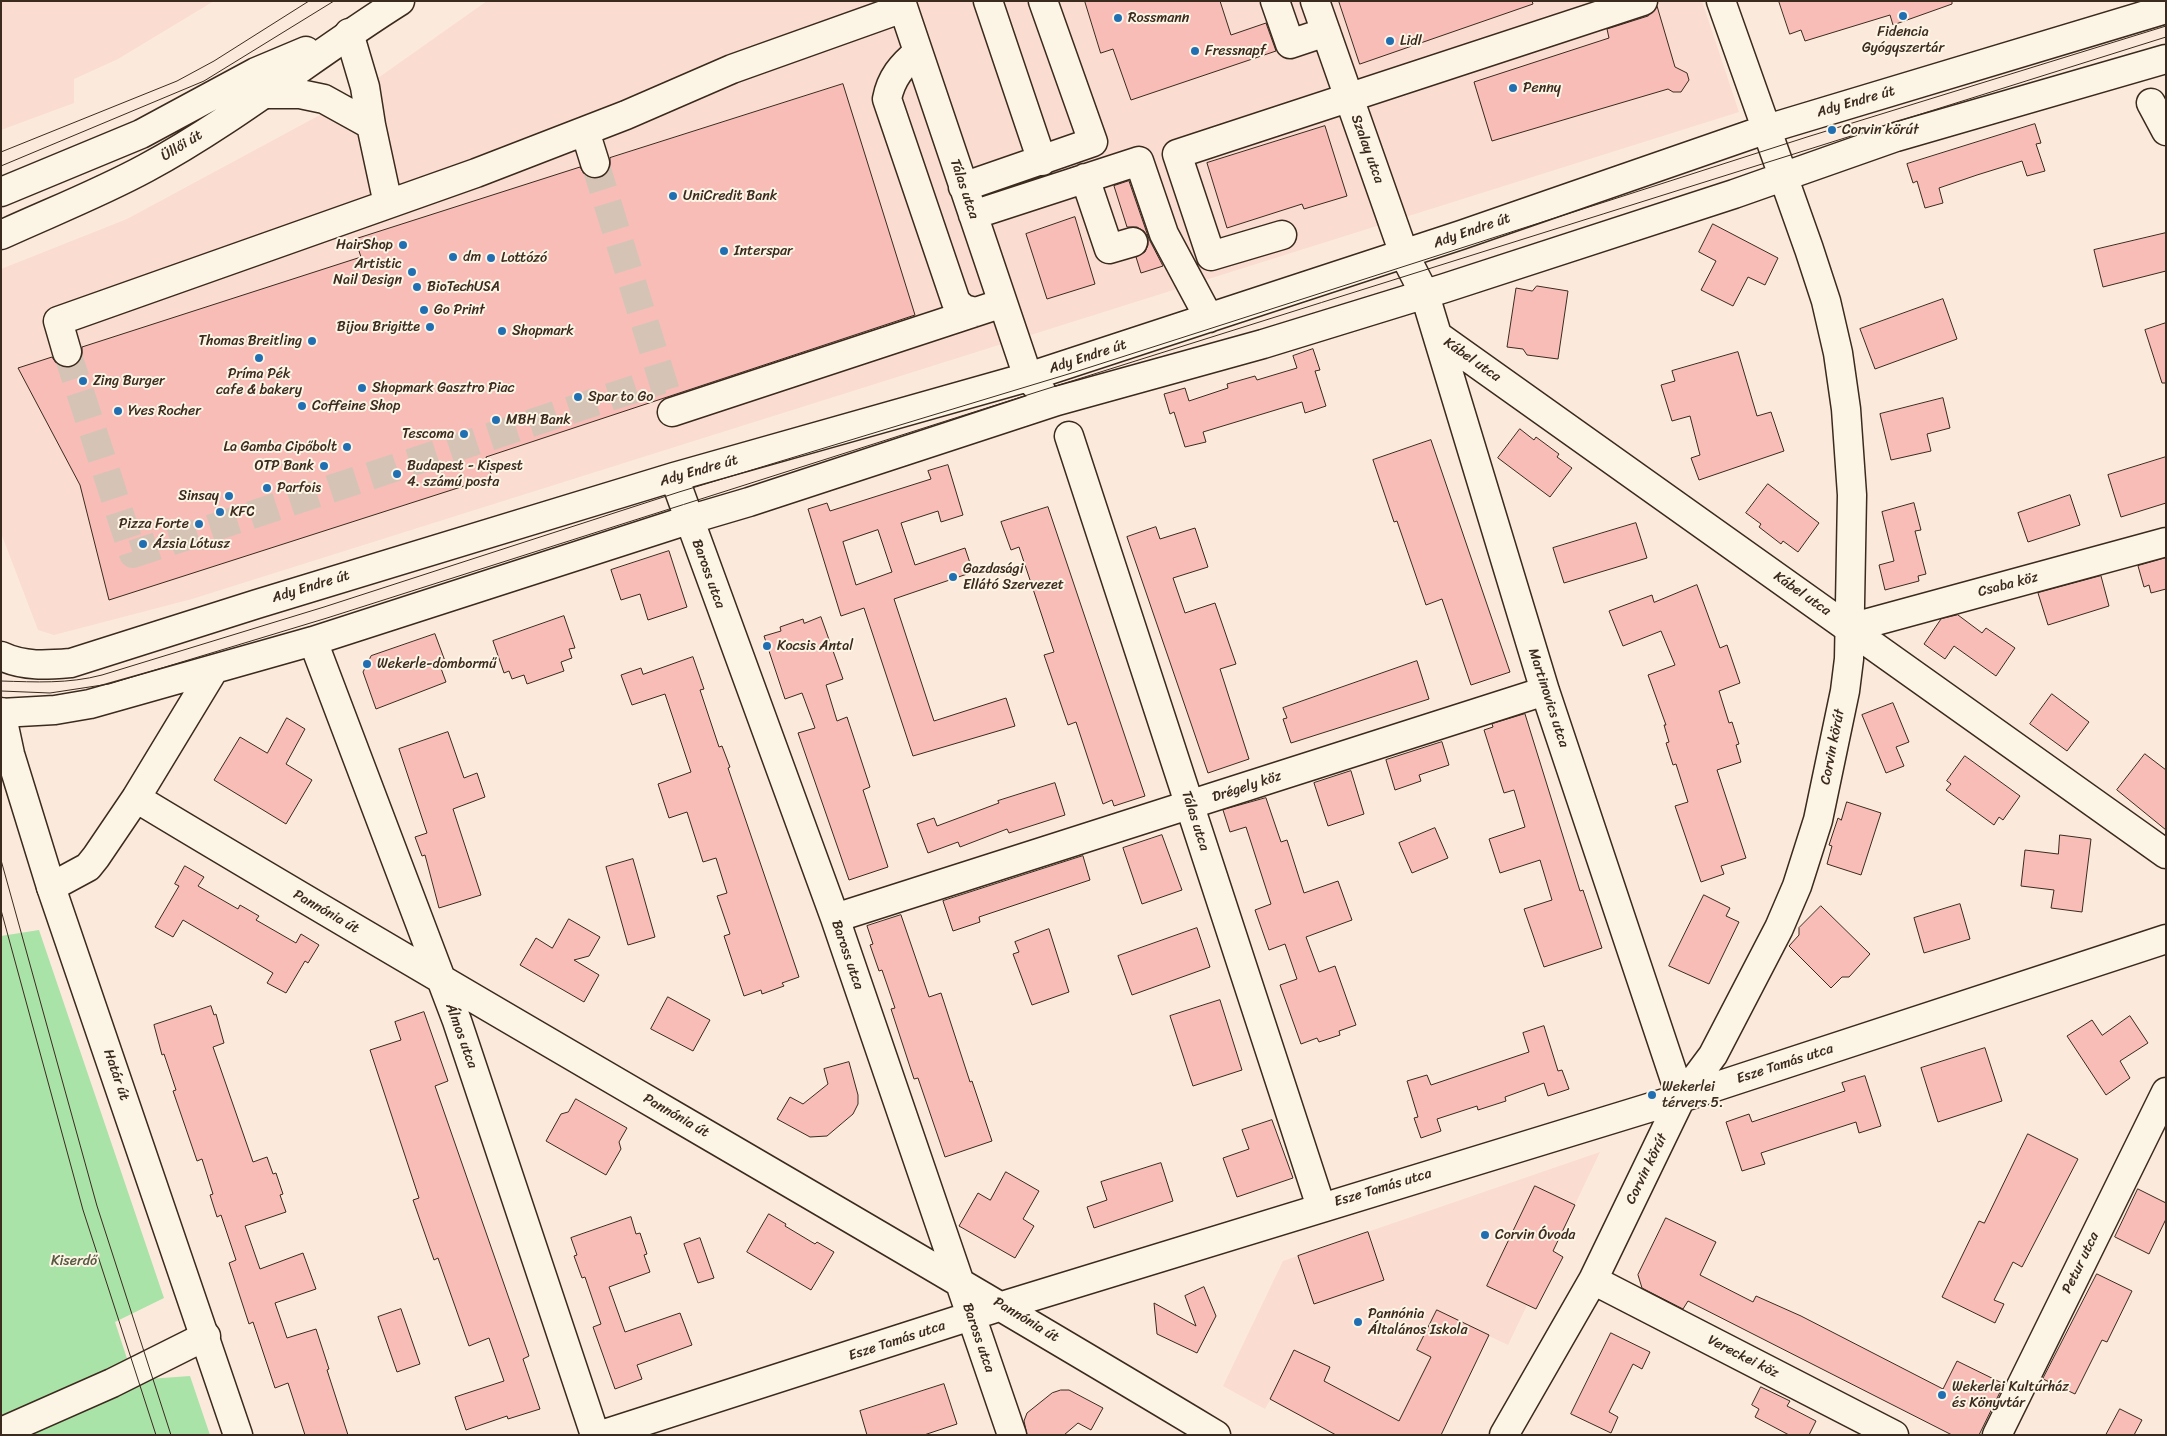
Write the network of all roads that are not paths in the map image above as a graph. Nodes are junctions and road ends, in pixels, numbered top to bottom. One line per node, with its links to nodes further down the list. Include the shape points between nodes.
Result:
1 (400, 1): 11 (street, Üllői út)
2 (988, 1): 21 (street)
3 (1043, 1): 21 (street, via 1093,142)
4 (1275, 1): 10 (street, via 1290,44)
5 (1314, 1): 10 (street, Szalay utca)
6 (1643, 1): 15 (street)
7 (1721, 1): 18 (street, Corvin körút)
8 (902, 5): 12 (street, Tálas utca); 19 (street, via 732,69)
9 (2166, 9): 18 (street, Ady Endre út)
10 (1326, 32): 15 (street, Szalay utca)
11 (349, 33): 14 (street, Üllői út); 17 (street, via 365,87); 27 (street, Üllői út, via 256,72 141,134)
12 (918, 52): 23 (street, Tálas utca); 24 (street, via 897,72 887,99)
13 (2166, 59): 25 (street, via 1896,137)
14 (267, 94): 17 (street, via 300,94 324,100); 30 (street, Üllői út, via 146,168)
15 (1349, 98): 31 (street, via 1177,154 1211,256); 33 (street, Szalay utca)
16 (2151, 103): 20 (street)
17 (370, 125): 28 (street)
18 (1767, 129): 25 (street, Corvin körút); 33 (street, Ady Endre út)
19 (585, 131): 22 (street); 28 (street)
20 (2166, 131)
21 (1042, 161): 23 (street)
22 (595, 163)
23 (959, 174): 24 (street); 29 (street, Tálas utca)
24 (914, 176): 36 (street, via 956,302)
25 (1784, 176): 34 (street); 48 (street, Corvin körút, via 1826,301 1838,353 1852,495)
26 (1085, 178): 29 (street); 32 (street, via 1109,249); 32 (street, via 1139,161)
27 (1, 192)
28 (388, 204): 39 (street, via 58,321)
29 (973, 215): 35 (street, Tálas utca)
30 (1, 235)
31 (1282, 235)
32 (1150, 237): 37 (street)
33 (1404, 254): 34 (street, Szalay utca); 37 (street, Ady Endre út)
34 (1425, 294): 38 (street, Martinovics utca); 41 (street, via 1263,344)
35 (1003, 303): 36 (street); 40 (street, Tálas utca)
36 (975, 312): 42 (street)
37 (1209, 318): 40 (street, Ady Endre út)
38 (1438, 336): 48 (street, Kábel utca); 52 (street, Martinovics utca)
39 (67, 352)
40 (1028, 377): 41 (street, Tálas utca, via 1040,391); 43 (street); 45 (street, Ady Endre út)
41 (1057, 401): 43 (street)
42 (672, 412)
43 (1016, 415): 46 (street)
44 (1069, 436): 55 (street, Tálas utca)
45 (674, 478): 46 (street, Baross utca); 50 (street, Ady Endre út, via 248,606 71,663 42,665 15,662)
46 (688, 520): 49 (street); 58 (street, Baross utca)
47 (2166, 542): 48 (street, Csaba köz)
48 (1850, 628): 56 (street, Kábel utca); 62 (street, Corvin körút, via 1845,691 1833,756 1818,820 1797,886 1714,1055)
49 (313, 642): 51 (street); 60 (street, Álmos utca)
50 (1, 656)
51 (213, 671): 53 (street, via 90,704 55,710); 54 (street)
52 (1545, 691): 55 (street, Drégely köz); 62 (street, Martinovics utca)
53 (1, 712): 57 (street, Határ út, via 10,754)
54 (136, 798): 57 (street, via 88,867); 60 (street, Pannónia út)
55 (1190, 805): 58 (street, Drégely köz); 63 (street, Tálas utca)
56 (2166, 854)
57 (50, 887): 68 (street, Határ út)
58 (834, 918): 64 (street, Baross utca)
59 (2166, 939): 62 (street, Esze Tamás utca)
60 (439, 978): 64 (street, Pannónia út); 71 (street, Álmos utca, via 457,1021)
61 (2166, 1092): 77 (street, Petur utca)
62 (1681, 1098): 63 (street, Esze Tamás utca); 65 (street, Corvin körút)
63 (1321, 1207): 66 (street, Esze Tamás utca)
64 (958, 1280): 66 (street, Pannónia út); 67 (street, Baross utca)
65 (1593, 1280): 75 (street, Corvin körút); 76 (street, Vereckei köz)
66 (1002, 1306): 67 (street, Esze Tamás utca); 74 (street, Pannónia út)
67 (972, 1317): 72 (street, Esze Tamás utca); 73 (street, Baross utca)
68 (206, 1336): 69 (street, via 112,1383); 70 (street, Határ út)
69 (1, 1432)
70 (238, 1435)
71 (595, 1435)
72 (600, 1435)
73 (1012, 1435)
74 (1216, 1435)
75 (1504, 1435)
76 (1894, 1435)
77 (1997, 1435)

